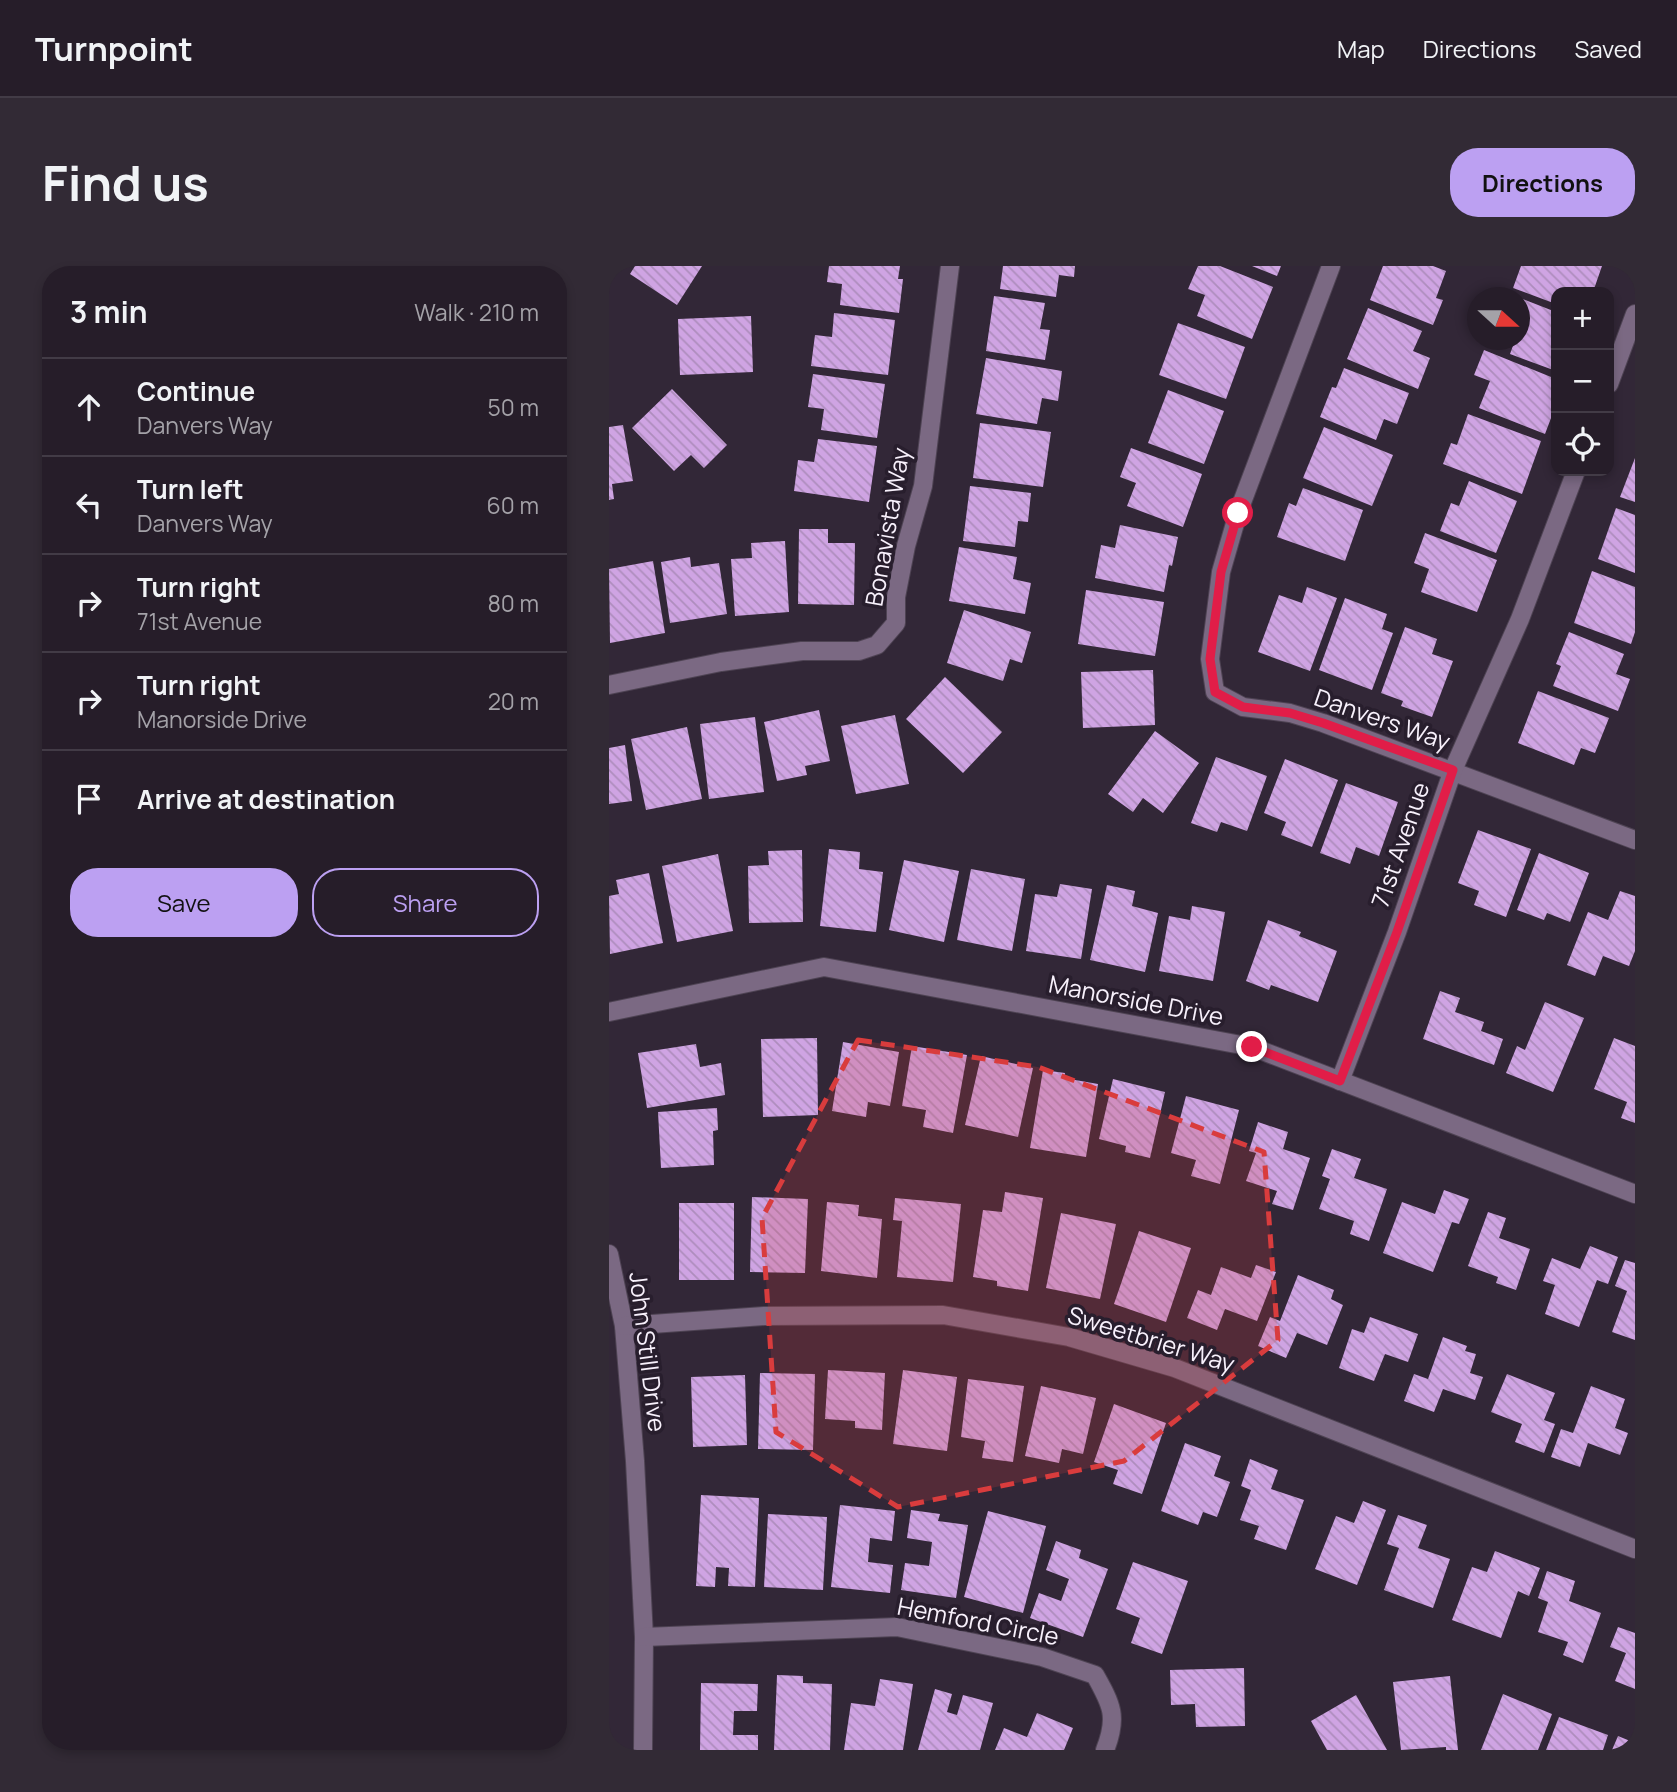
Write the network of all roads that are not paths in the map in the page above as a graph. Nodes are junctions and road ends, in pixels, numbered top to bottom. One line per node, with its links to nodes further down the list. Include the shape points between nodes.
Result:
1 (950, 266): 6 (street, Bonavista Way, via 923,486 903,559 896,623 877,645 859,650 802,651 721,662)
2 (1331, 266): 7 (street, Danvers Way, via 1238,513 1221,572 1210,659 1215,692 1243,707 1290,713)
3 (1635, 314): 4 (street)
4 (1614, 371)
5 (1574, 476): 7 (street, 71st Avenue, via 1520,619)
6 (609, 685)
7 (1453, 770): 8 (street, Danvers Way); 10 (street, 71st Avenue)
8 (1635, 840)
9 (609, 1012): 10 (street, Manorside Drive, via 824,967 1252,1047)
10 (1340, 1081): 11 (street, Manorside Drive)
11 (1635, 1194)
12 (609, 1254): 13 (street, John Still Drive)
13 (624, 1326): 14 (street, Sweetbrier Way, via 764,1317 943,1315 1069,1337 1175,1368); 15 (street, John Still Drive)
14 (1635, 1549)
15 (644, 1637): 16 (street, John Still Drive); 17 (street, Hemford Circle, via 897,1627 1042,1657 1095,1675 1109,1699 1112,1719)
16 (643, 1750)
17 (1105, 1750)

